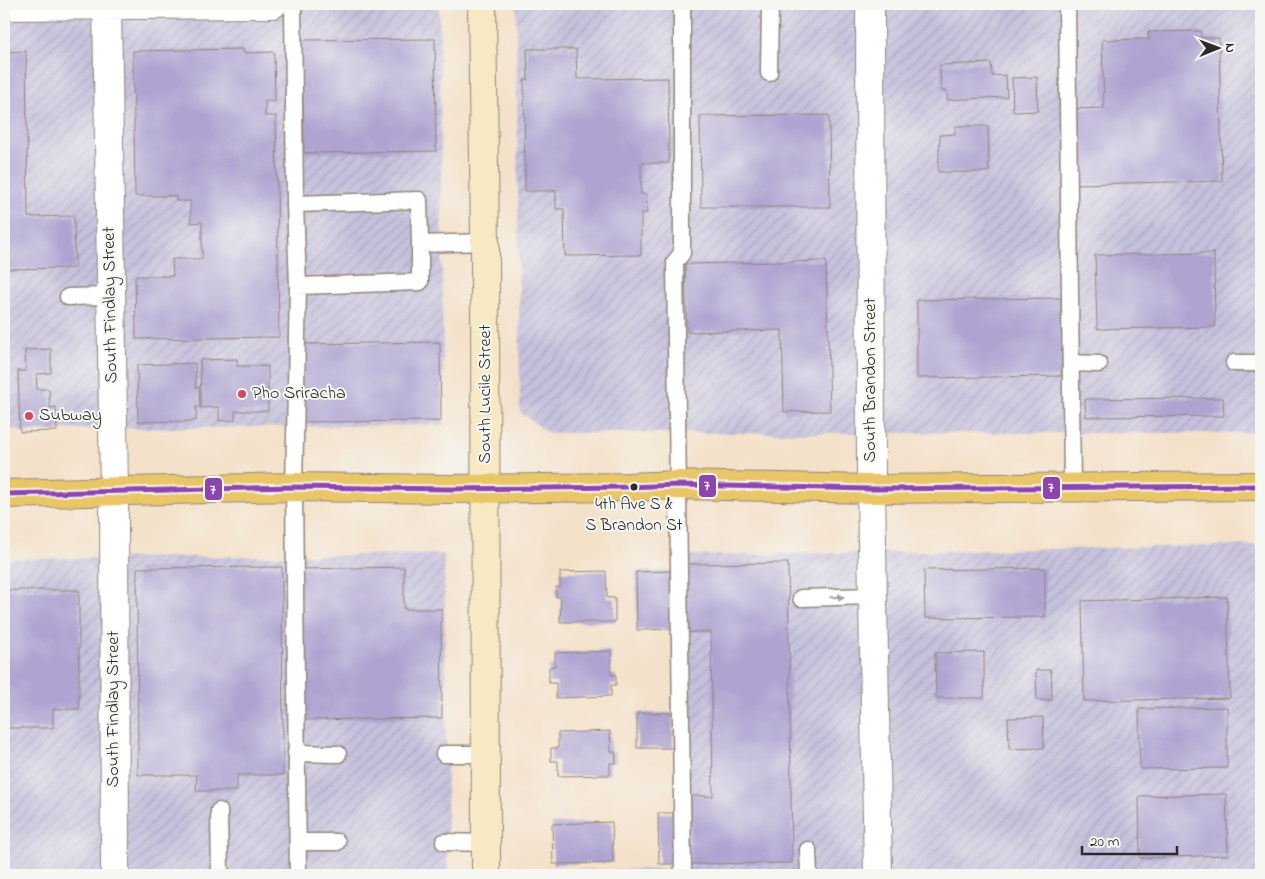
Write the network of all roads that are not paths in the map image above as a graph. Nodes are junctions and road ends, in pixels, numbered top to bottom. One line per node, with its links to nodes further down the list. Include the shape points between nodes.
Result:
1 (107, 4): 2 (street); 9 (street); 15 (street, South Findlay Street)
2 (273, 4)
3 (293, 4): 11 (lane)
4 (482, 4): 12 (street, South Lucile Street)
5 (682, 4): 21 (lane, via 682,253 675,262)
6 (770, 4): 10 (lane)
7 (870, 4): 27 (street, South Brandon Street)
8 (1067, 4): 17 (lane)
9 (4, 6)
10 (769, 73)
11 (295, 204): 13 (lane, via 419,200); 14 (lane)
12 (485, 242): 13 (lane); 25 (street, South Lucile Street)
13 (420, 244): 14 (lane, via 420,282)
14 (298, 286): 23 (lane)
15 (110, 296): 16 (lane); 26 (street, South Findlay Street)
16 (68, 297)
17 (1071, 363): 19 (lane); 24 (lane)
18 (1234, 363): 20 (lane)
19 (1099, 364)
20 (1261, 364)
21 (678, 485): 25 (main road); 27 (main road); 45 (lane)
22 (1261, 486): 24 (main road)
23 (294, 487): 25 (main road); 26 (main road); 31 (lane)
24 (1072, 488): 27 (main road)
25 (486, 489): 34 (street, South Lucile Street)
26 (114, 490): 28 (main road); 41 (street, South Findlay Street)
27 (871, 490): 29 (street, South Brandon Street)
28 (4, 494)
29 (873, 596): 30 (lane, one-way to 29); 47 (street, South Brandon Street)
30 (801, 598)
31 (296, 753): 32 (lane); 36 (lane)
32 (338, 754)
33 (444, 754): 34 (lane)
34 (487, 754): 39 (street, South Lucile Street)
35 (219, 811): 42 (lane)
36 (298, 842): 37 (lane); 43 (lane)
37 (337, 842)
38 (444, 842): 39 (lane)
39 (487, 843): 44 (street, South Lucile Street)
40 (808, 850): 46 (lane)
41 (115, 875)
42 (220, 875)
43 (298, 875)
44 (486, 875)
45 (683, 875)
46 (809, 875)
47 (878, 875)

